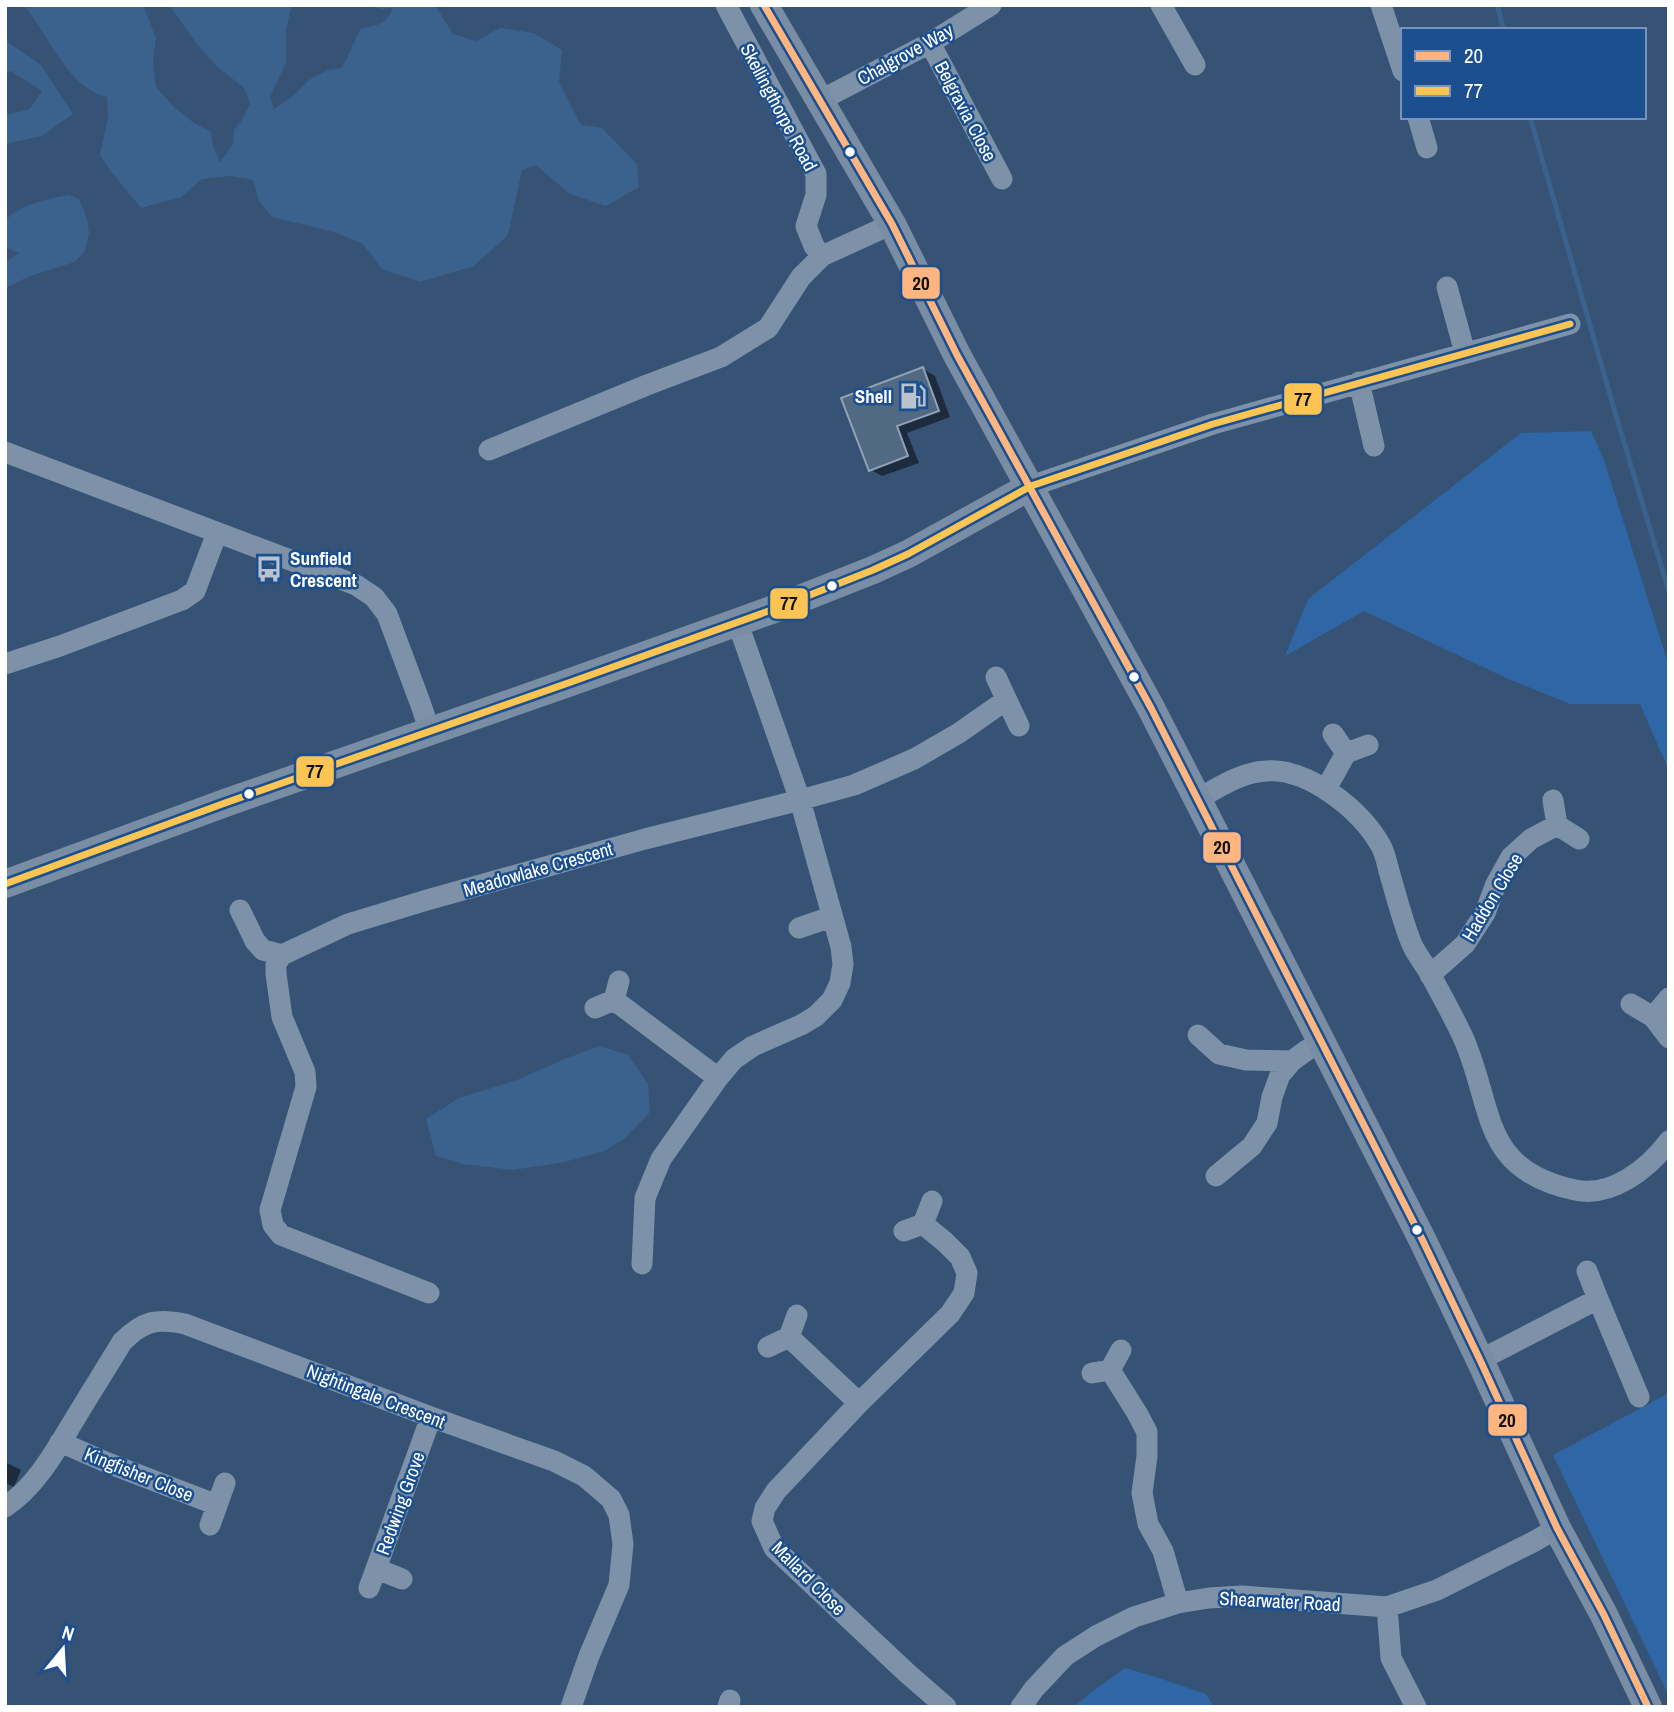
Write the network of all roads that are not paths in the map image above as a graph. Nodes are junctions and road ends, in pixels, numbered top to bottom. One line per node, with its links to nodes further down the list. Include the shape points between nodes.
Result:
1 (726, 5): 14 (street, Skellingthorpe Road, via 816,174 816,195 806,226)
2 (764, 5): 9 (main road, Skellingthorpe Road)
3 (1161, 5): 7 (street)
4 (1381, 5): 8 (street)
5 (987, 6): 6 (street, Chalgrove Way)
6 (930, 43): 9 (street, Chalgrove Way); 12 (street, Belgravia Close)
7 (1195, 65)
8 (1401, 65)
9 (819, 101): 13 (main road, Skellingthorpe Road)
10 (1419, 119): 11 (street)
11 (1427, 148)
12 (1002, 179)
13 (892, 224): 14 (street); 22 (main road, Skellingthorpe Road, via 957,355)
14 (822, 256): 20 (street, via 801,276 768,328 721,357)
15 (1447, 287): 17 (street)
16 (1570, 324): 17 (street)
17 (1465, 353): 18 (street)
18 (1359, 382): 19 (street); 22 (street, via 1213,424)
19 (1374, 446)
20 (489, 450)
21 (5, 452): 23 (street)
22 (1031, 486): 24 (main road, via 908,554); 34 (main road, Skellingthorpe Road)
23 (217, 533): 25 (street, via 195,591 182,600); 29 (street, via 356,585 374,597 387,614)
24 (737, 621): 29 (main road); 35 (street)
25 (5, 664)
26 (996, 677): 27 (street)
27 (1006, 700): 28 (street); 35 (street, Meadowlake Crescent, via 914,759 854,785)
28 (1019, 726)
29 (430, 732): 39 (main road)
30 (1333, 734): 32 (street)
31 (1368, 745): 32 (street)
32 (1346, 753): 33 (street)
33 (1326, 789): 34 (street, via 1291,773 1267,771 1245,775); 44 (street, via 1347,803 1382,848 1412,945)
34 (1198, 799): 51 (main road, Skellingthorpe Road)
35 (800, 800): 41 (street); 43 (street, Meadowlake Crescent, via 427,900 348,924)
36 (1553, 800): 37 (street)
37 (1557, 825): 38 (street); 44 (street, Haddon Close, via 1511,857 1465,944)
38 (1579, 839)
39 (5, 884)
40 (240, 910): 43 (street, via 263,950)
41 (831, 917): 42 (street); 53 (street, via 843,964 832,1000 801,1026 734,1059)
42 (799, 929)
43 (282, 955): 59 (street, via 276,964 282,1017 305,1072 306,1087 270,1210 273,1225 281,1235)
44 (1430, 975): 54 (street, via 1462,1036 1498,1141 1531,1175 1589,1193 1623,1182)
45 (609, 996): 53 (street)
46 (1669, 998): 48 (street)
47 (1631, 1004): 48 (street)
48 (1653, 1017): 50 (street)
49 (1198, 1035): 52 (street, via 1219,1054)
50 (1669, 1038)
51 (1322, 1042): 52 (street); 65 (main road, Skellingthorpe Road)
52 (1292, 1061): 55 (street, via 1280,1075 1267,1123 1252,1146)
53 (719, 1078): 57 (street, via 661,1158 645,1198)
54 (1669, 1141)
55 (1216, 1176)
56 (932, 1200): 67 (street, Mallard Close, via 914,1227 945,1242 960,1257 967,1273 964,1293 950,1314)
57 (642, 1264)
58 (1587, 1271): 60 (street)
59 (429, 1293)
60 (1598, 1299): 65 (street); 66 (street)
61 (797, 1315): 62 (street)
62 (789, 1337): 63 (street); 67 (street)
63 (768, 1347)
64 (1121, 1350): 76 (street, via 1101,1371 1147,1432 1142,1493 1148,1524 1163,1551)
65 (1480, 1360): 74 (main road, Skellingthorpe Road)
66 (1639, 1397)
67 (859, 1403): 79 (street, Mallard Close, via 776,1491 762,1521 774,1548)
68 (431, 1418): 69 (street, Nightingale Crescent, via 165,1320 135,1329 122,1342); 75 (street, Redwing Grove, via 373,1578); 78 (street, Nightingale Crescent, via 584,1476 611,1499 619,1515 623,1544 619,1585)
69 (60, 1442): 71 (street, Kingfisher Close); 72 (street, Nightingale Crescent, via 27,1489)
70 (225, 1483): 71 (street, Kingfisher Close)
71 (218, 1505): 73 (street, Kingfisher Close)
72 (5, 1507)
73 (210, 1525)
74 (1557, 1528): 77 (street, Shearwater Road, via 1437,1591); 82 (main road, Skellingthorpe Road)
75 (402, 1579)
76 (1178, 1603): 77 (street, Shearwater Road, via 1242,1597); 80 (street, Shearwater Road, via 1134,1617 1065,1656)
77 (1387, 1607): 81 (street, via 1391,1658)
78 (571, 1707)
79 (946, 1707)
80 (1021, 1707)
81 (1416, 1707)
82 (1647, 1707)

